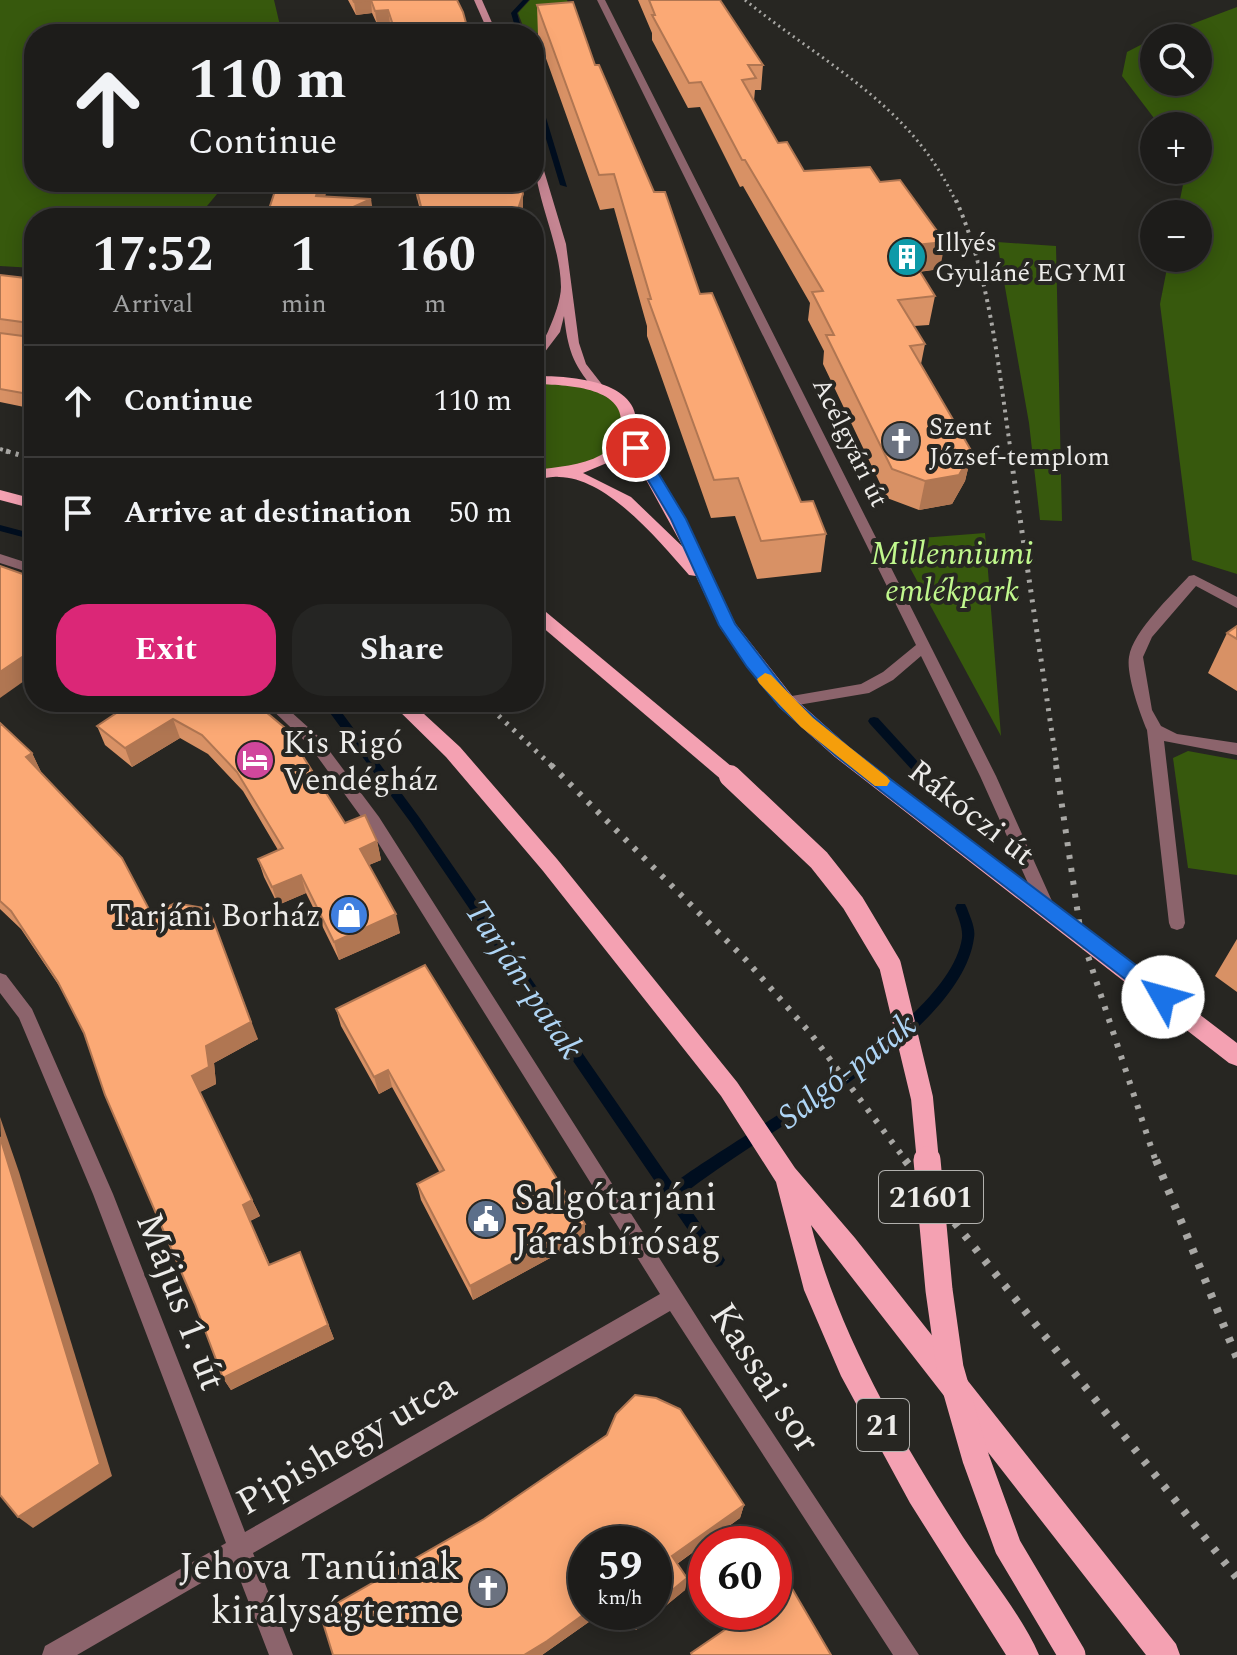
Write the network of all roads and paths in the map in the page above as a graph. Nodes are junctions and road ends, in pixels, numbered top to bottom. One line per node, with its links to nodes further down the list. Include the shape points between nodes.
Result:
1 (478, 0): 3 (main road)
2 (601, 0): 19 (street, Acélgyári út)
3 (489, 24)
4 (544, 187): 5 (main road)
5 (567, 285): 6 (main road, via 554,332); 8 (main road, via 573,343 580,365)
6 (544, 346)
7 (544, 380): 8 (main road)
8 (598, 387): 9 (main road, via 628,412)
9 (629, 435): 10 (main road, via 611,458); 16 (main road, via 678,519)
10 (568, 473): 11 (main road); 16 (main road, via 592,480 635,505)
11 (544, 475)
12 (0, 495): 13 (main road)
13 (24, 501)
14 (0, 558): 15 (street)
15 (24, 566)
16 (705, 583): 20 (main road, Rákóczi út, via 727,625)
17 (1237, 603): 23 (street, via 1194,579 1146,635 1136,657 1145,710)
18 (544, 619): 36 (main road, 21601, bridge, via 730,776 819,860 853,903 890,965 922,1098 950,1368 1008,1547)
19 (923, 647): 20 (street, via 864,689); 25 (street, Acélgyári út)
20 (786, 702): 25 (main road, Rákóczi út, via 842,752)
21 (282, 712): 30 (street, Kassai sor, via 314,741 373,821)
22 (410, 712): 29 (main road, 21, via 482,786 729,1089)
23 (1155, 730): 24 (street, via 1174,739); 26 (street)
24 (1237, 749)
25 (1048, 910): 28 (main road, Rákóczi út)
26 (1177, 923)
27 (0, 980): 31 (street, Május 1. út, via 26,1014 97,1180)
28 (1237, 1056)
29 (786, 1176): 35 (main road, 21, via 828,1322 969,1575); 37 (main road, 21)
30 (675, 1297): 31 (street, Pipishegy utca); 34 (street, Kassai sor)
31 (237, 1547): 32 (street, Pipishegy utca); 33 (street, Május 1. út)
32 (54, 1655)
33 (281, 1655)
34 (907, 1655)
35 (1024, 1655)
36 (1072, 1655)
37 (1165, 1655)

